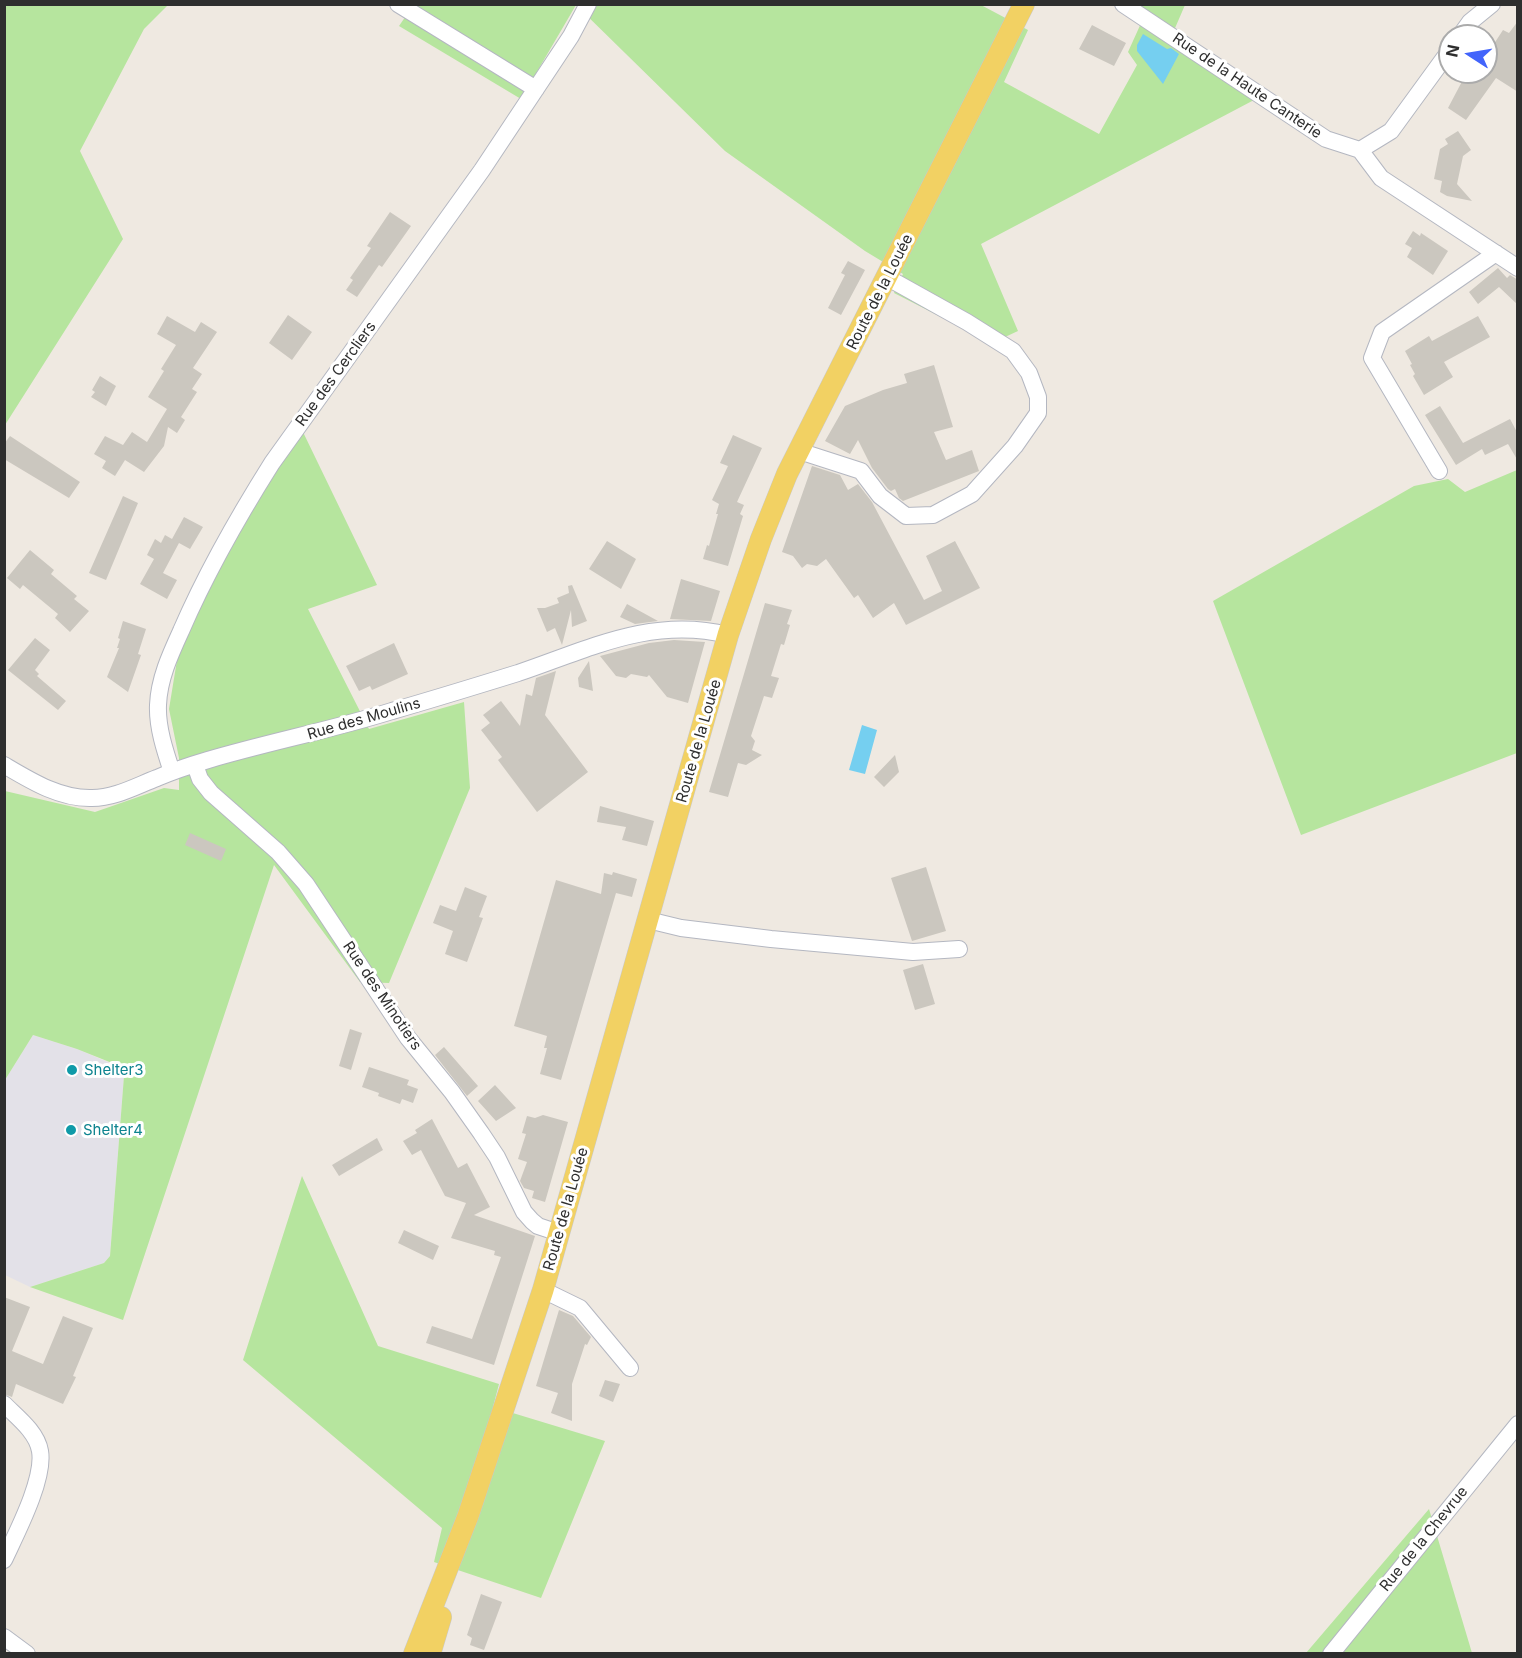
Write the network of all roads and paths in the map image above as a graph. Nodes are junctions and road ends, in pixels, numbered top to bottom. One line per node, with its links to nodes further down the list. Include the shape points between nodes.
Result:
1 (398, 4): 8 (street)
2 (588, 4): 8 (street, Rue des Cercliers)
3 (1024, 4): 12 (main road, Route de la Louée)
4 (1123, 4): 9 (street, Rue de la Haute Canterie, via 1326,139)
5 (1492, 4): 6 (street)
6 (1469, 24)
7 (1438, 66): 9 (street, via 1391,131)
8 (536, 89): 18 (street, Rue des Cercliers, via 272,463 203,583 160,685 160,733)
9 (1360, 150): 10 (street, via 1381,178)
10 (1496, 253): 11 (street); 14 (street, via 1382,332 1372,358)
11 (1518, 268)
12 (888, 278): 13 (main road, Route de la Louée); 13 (street, via 1013,351 1029,373 1038,397 1038,413 1015,446 972,494 933,515 906,516 880,496 861,471)
13 (799, 451): 15 (main road, Route de la Louée, via 761,539)
14 (1438, 471)
15 (728, 635): 17 (street, Rue des Moulins, via 692,628 619,637 402,709); 19 (main road, Route de la Louée)
16 (4, 765): 18 (street, Rue des Moulins, via 49,789 93,799 115,795)
17 (195, 765): 18 (street, Rue des Moulins); 21 (street, Rue des Minotiers, via 211,793 278,852 306,884 408,1038 497,1157 524,1212 538,1226)
18 (171, 772)
19 (648, 920): 20 (street, via 771,939 913,952); 21 (main road, Route de la Louée)
20 (959, 949)
21 (559, 1233): 22 (main road, Route de la Louée)
22 (543, 1290): 23 (street, via 580,1308); 26 (main road, Route de la Louée)
23 (630, 1368)
24 (4, 1404): 27 (street, via 31,1432 40,1450 41,1467)
25 (1518, 1424): 32 (street, Rue de la Chevrue)
26 (468, 1516): 30 (main road, Route de la Louée); 31 (main road, Route de la Louée)
27 (4, 1560)
28 (4, 1637): 29 (street)
29 (27, 1653)
30 (414, 1653)
31 (430, 1653)
32 (1331, 1653)

